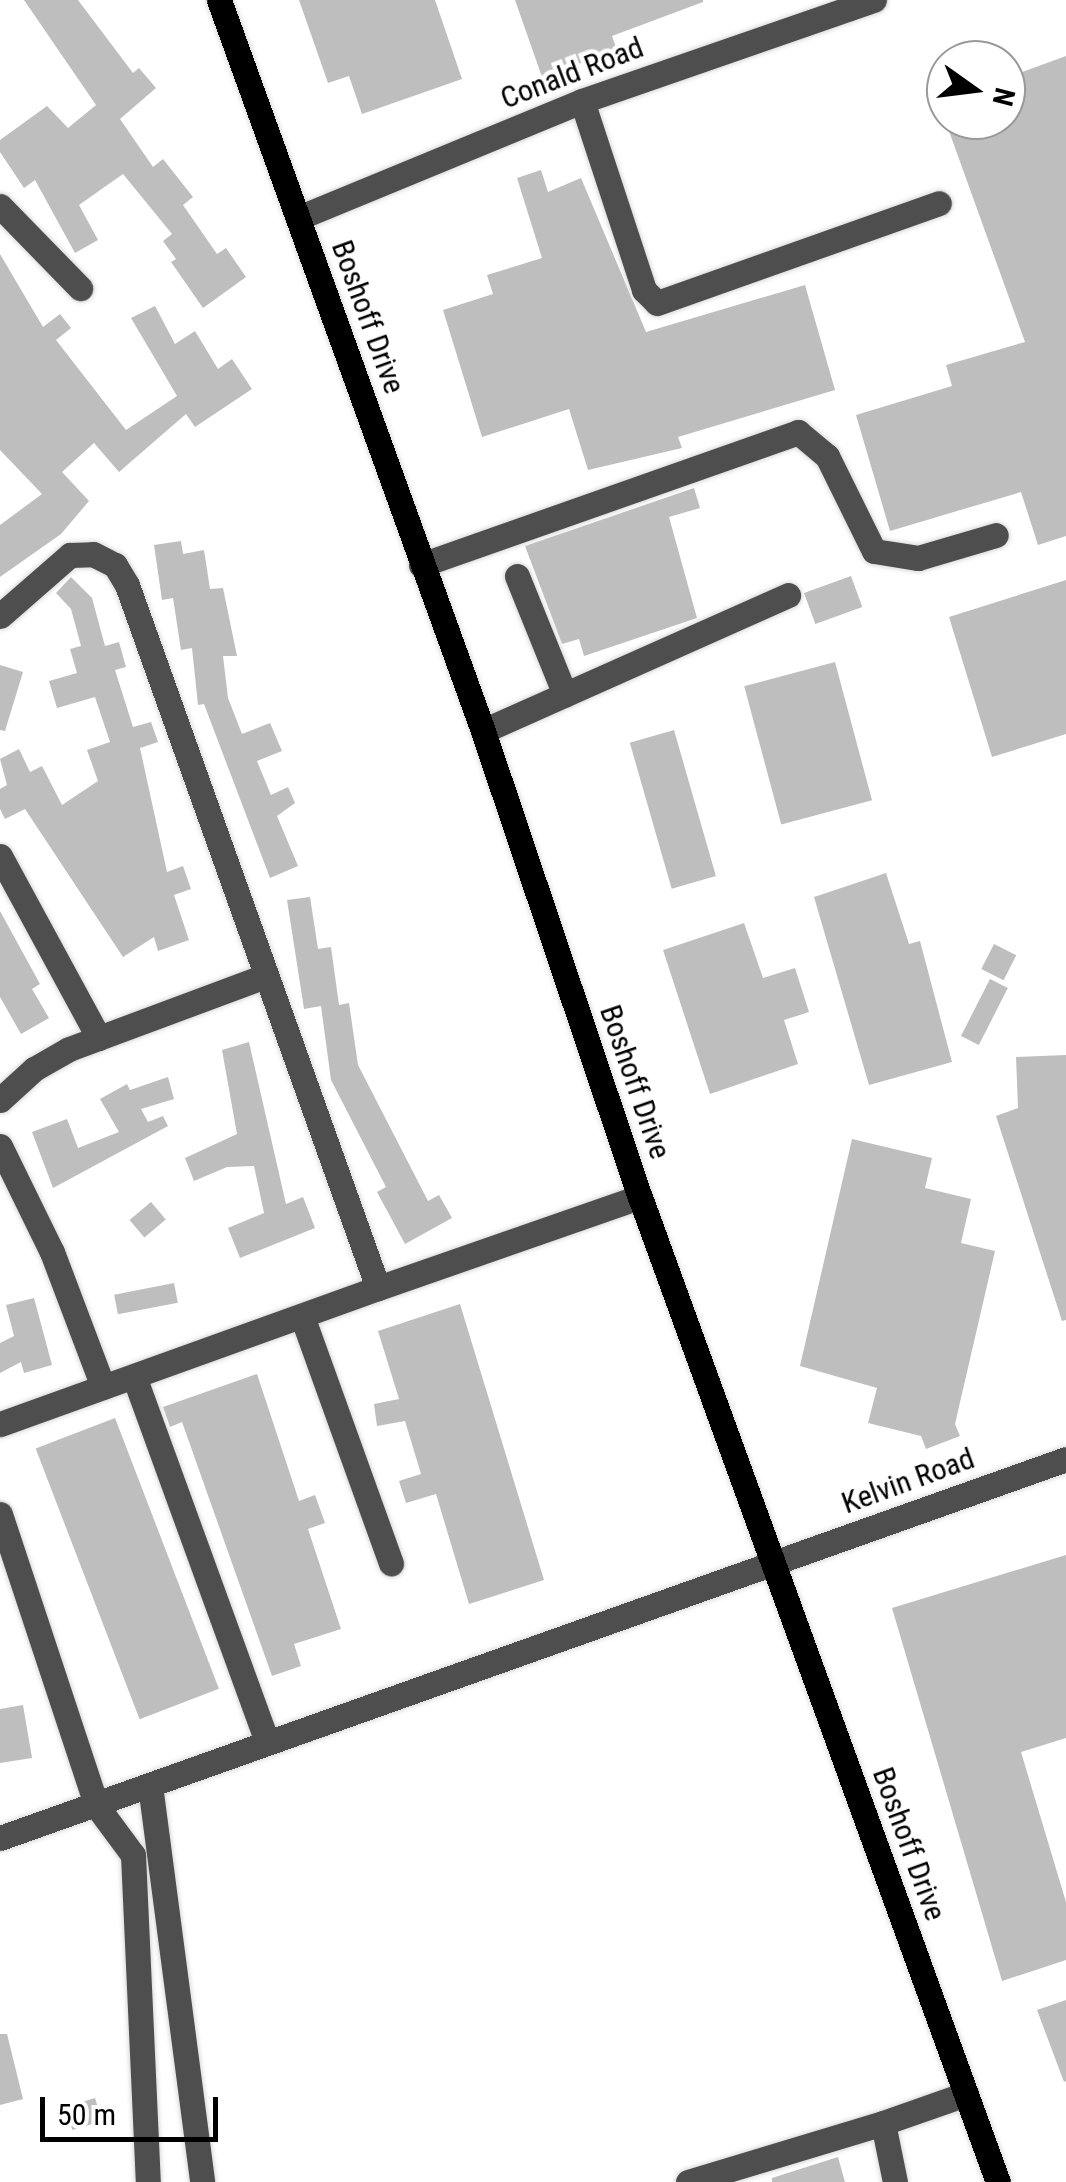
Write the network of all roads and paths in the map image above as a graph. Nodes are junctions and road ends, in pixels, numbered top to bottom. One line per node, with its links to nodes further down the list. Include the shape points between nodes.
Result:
1 (220, 0): 6 (main road, Boshoff Drive)
2 (874, 0): 3 (street, Conald Road)
3 (582, 101): 4 (street, via 644,290 656,303); 6 (street, Conald Road)
4 (939, 202)
5 (0, 206): 7 (street)
6 (298, 218): 9 (main road, Boshoff Drive)
7 (80, 288)
8 (996, 535): 9 (street, via 918,558 874,551 828,456 798,432)
9 (421, 565): 14 (main road, Boshoff Drive)
10 (517, 576): 13 (street)
11 (788, 595): 13 (street)
12 (0, 616): 16 (street, via 70,555 93,554 115,565)
13 (565, 694): 14 (street)
14 (483, 731): 20 (main road, Boshoff Drive)
15 (0, 856): 17 (street)
16 (264, 976): 17 (street); 21 (street)
17 (99, 1038): 18 (street, via 34,1069)
18 (0, 1100)
19 (0, 1146): 24 (street, via 52,1252)
20 (640, 1197): 21 (street); 29 (main road, Boshoff Drive)
21 (378, 1288): 22 (street)
22 (302, 1316): 23 (street); 28 (street)
23 (134, 1378): 24 (street); 30 (street)
24 (104, 1387): 25 (street)
25 (0, 1424)
26 (1066, 1459): 29 (street, Kelvin Road)
27 (0, 1514): 32 (street)
28 (391, 1563)
29 (772, 1564): 30 (street, Kelvin Road); 34 (main road, Boshoff Drive)
30 (267, 1742): 31 (street, Kelvin Road)
31 (150, 1785): 32 (street, Kelvin Road); 37 (street)
32 (96, 1805): 33 (street, Kelvin Road); 36 (street, via 133,1855)
33 (0, 1838)
34 (966, 2094): 35 (street); 40 (main road, Boshoff Drive)
35 (883, 2123): 38 (street); 39 (street)
36 (148, 2182)
37 (202, 2182)
38 (688, 2182)
39 (895, 2182)
40 (998, 2182)

